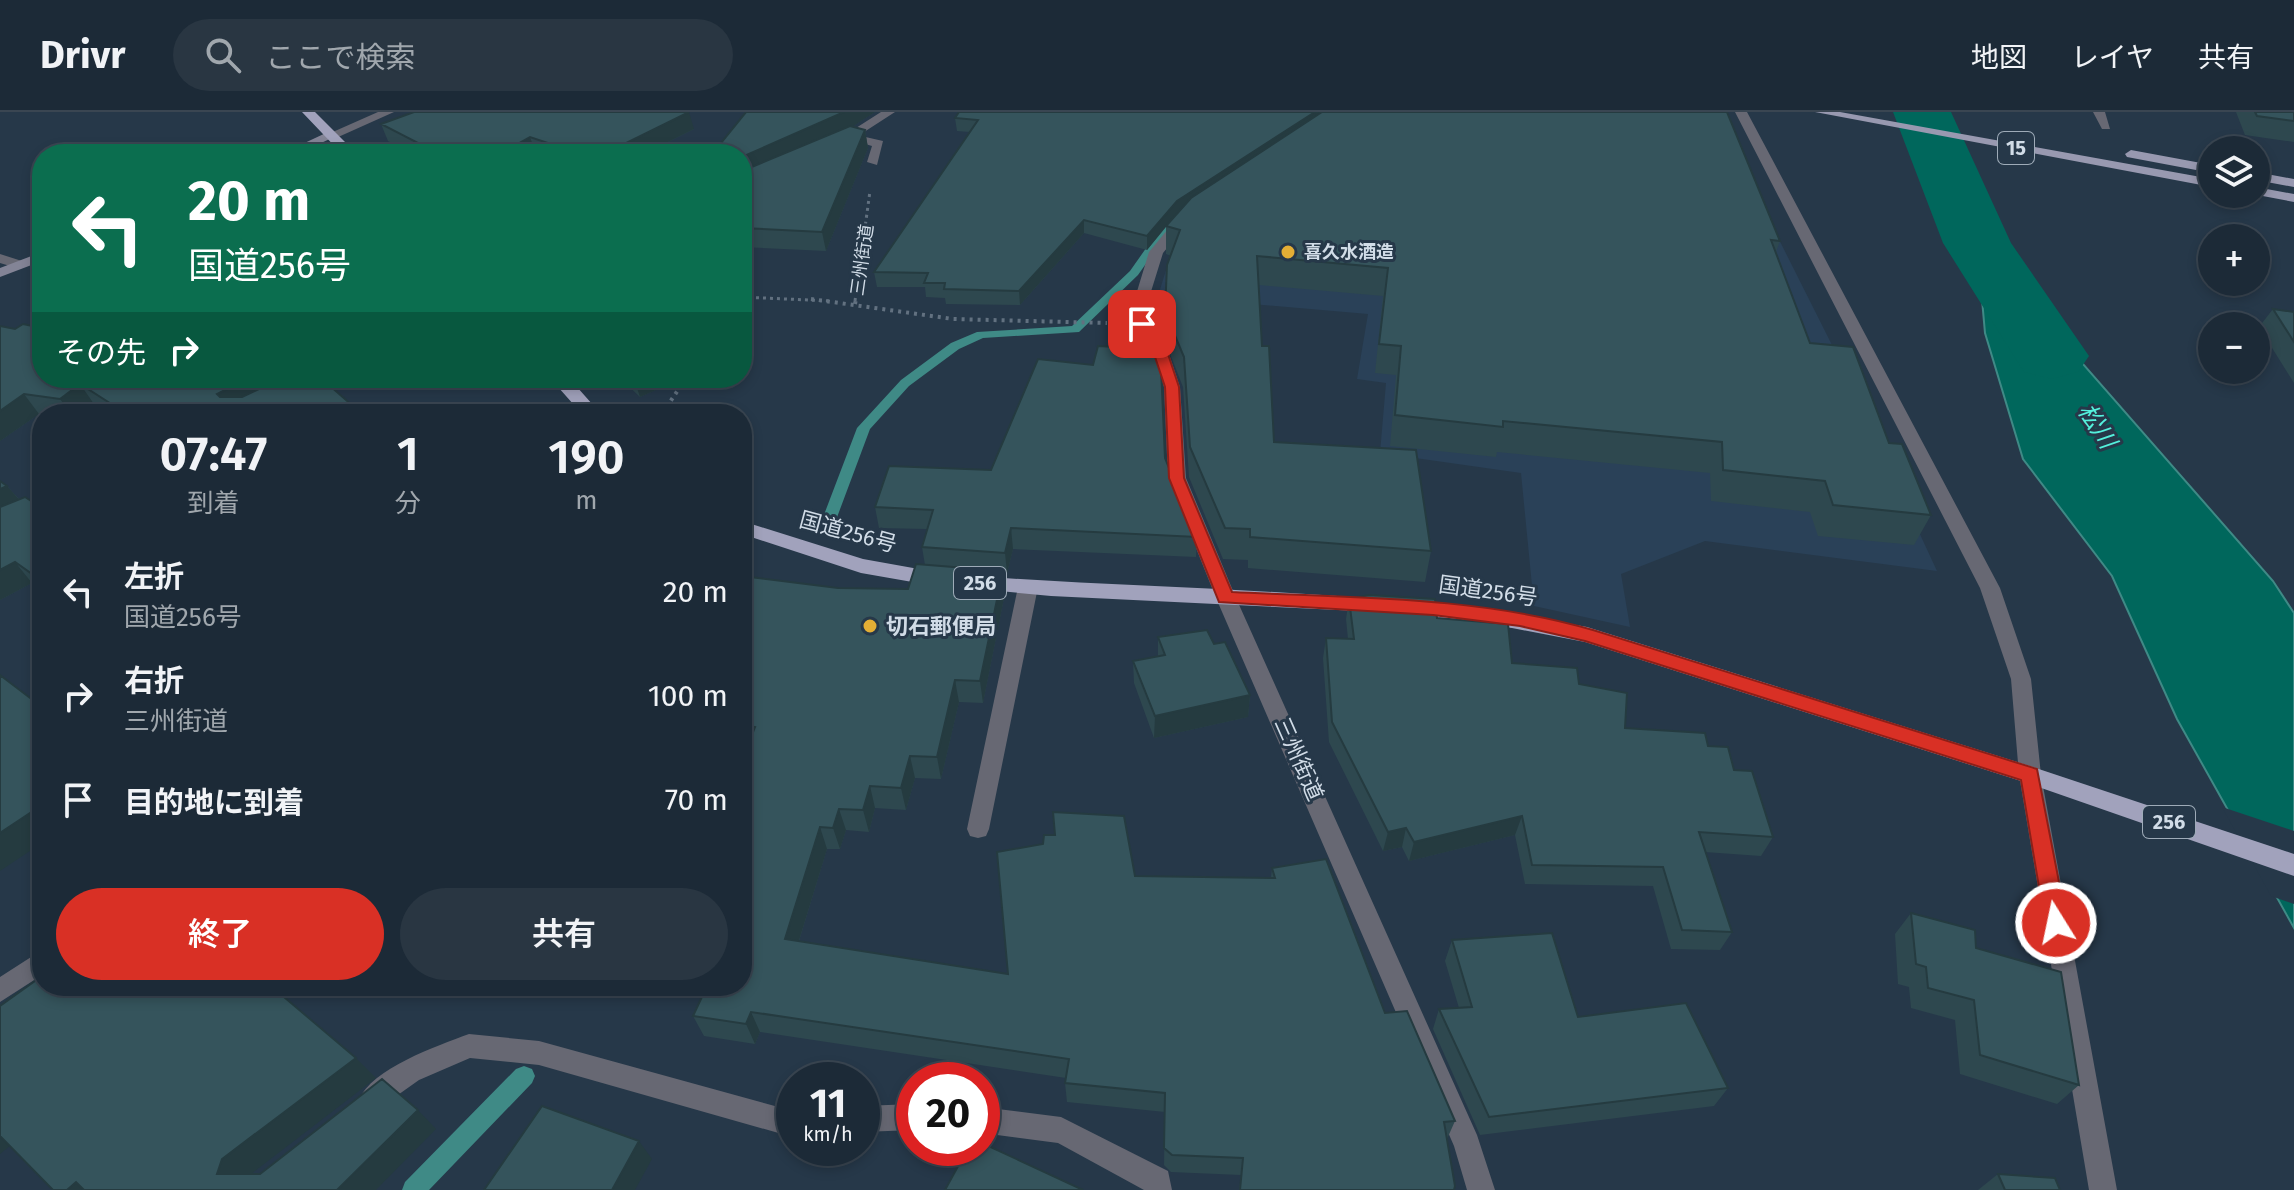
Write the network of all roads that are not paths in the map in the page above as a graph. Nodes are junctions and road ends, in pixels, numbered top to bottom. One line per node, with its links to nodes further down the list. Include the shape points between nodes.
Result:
1 (308, 112): 9 (highway)
2 (388, 112): 9 (street)
3 (888, 112): 10 (street)
4 (1741, 112): 31 (street, via 1990,588 2021,679)
5 (1821, 112): 17 (main road, 15)
6 (1895, 112): 15 (main road, 15)
7 (2099, 112): 8 (street)
8 (2106, 126)
9 (332, 135): 11 (main road); 12 (highway)
10 (852, 136): 13 (street); 14 (street, via 879,144)
11 (311, 144)
12 (341, 144)
13 (828, 148)
14 (873, 162)
15 (2198, 166)
16 (2270, 179): 18 (main road)
17 (2198, 180)
18 (2294, 183)
19 (2270, 194): 20 (main road)
20 (2294, 198)
21 (1195, 212): 30 (street, 三州街道, via 1156,252 1142,298 1142,324 1160,351 1172,387 1177,478)
22 (0, 258): 24 (street)
23 (32, 260): 24 (main road)
24 (20, 265): 25 (main road)
25 (0, 273)
26 (568, 388): 27 (highway)
27 (583, 404)
28 (752, 530): 29 (highway, 国道256号 / 256, via 861,566)
29 (1028, 587): 30 (highway, 国道256号 / 256); 32 (street)
30 (1226, 598): 31 (highway, 国道256号 / 256, via 1433,609 1520,620 1587,635); 40 (street, 三州街道, via 1467,1145)
31 (2037, 777): 33 (highway, 国道256号 / 256); 41 (street)
32 (978, 829)
33 (2294, 865)
34 (32, 968): 35 (street)
35 (0, 991)
36 (351, 1117): 37 (street, via 410,1071 469,1046 539,1053)
37 (776, 1119)
38 (1000, 1122): 39 (street, via 1061,1130 1158,1181)
39 (1158, 1190)
40 (1481, 1190)
41 (2103, 1190)

